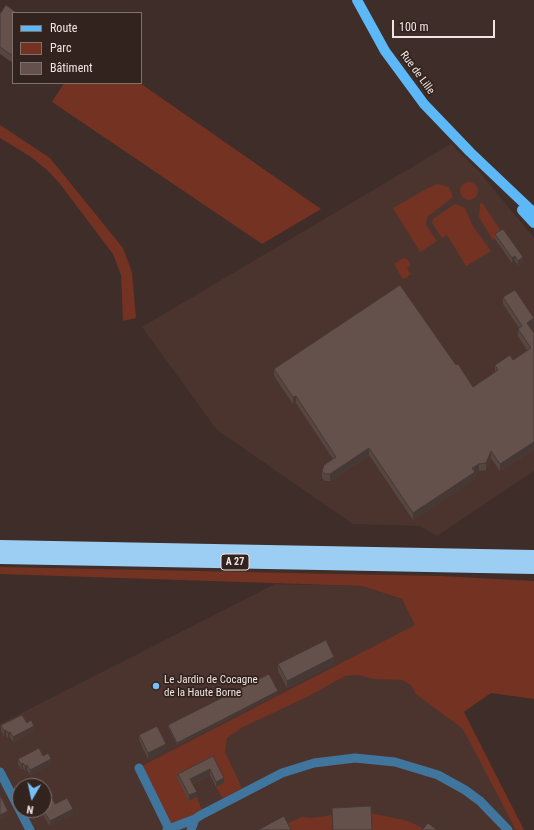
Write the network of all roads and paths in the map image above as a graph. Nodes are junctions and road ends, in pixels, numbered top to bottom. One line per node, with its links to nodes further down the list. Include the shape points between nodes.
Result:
1 (357, 0): 2 (main road, Rue de Lille, via 385,51 408,83 431,112)
2 (470, 152): 3 (main road, Rue de Lille); 4 (main road, Rue de Lille)
3 (534, 213)
4 (534, 223)
5 (0, 546): 6 (highway, A 27)
6 (534, 556)
7 (0, 558): 8 (highway, A 27)
8 (470, 566): 9 (highway, A 27); 10 (highway)
9 (534, 568)
10 (534, 572)
11 (139, 768): 14 (street)
12 (0, 772): 15 (street)
13 (194, 819): 14 (street); 16 (street); 17 (street, via 292,770 328,760 367,758 408,765 438,775 480,801)
14 (168, 829)
15 (30, 830)
16 (191, 830)
17 (508, 830)

